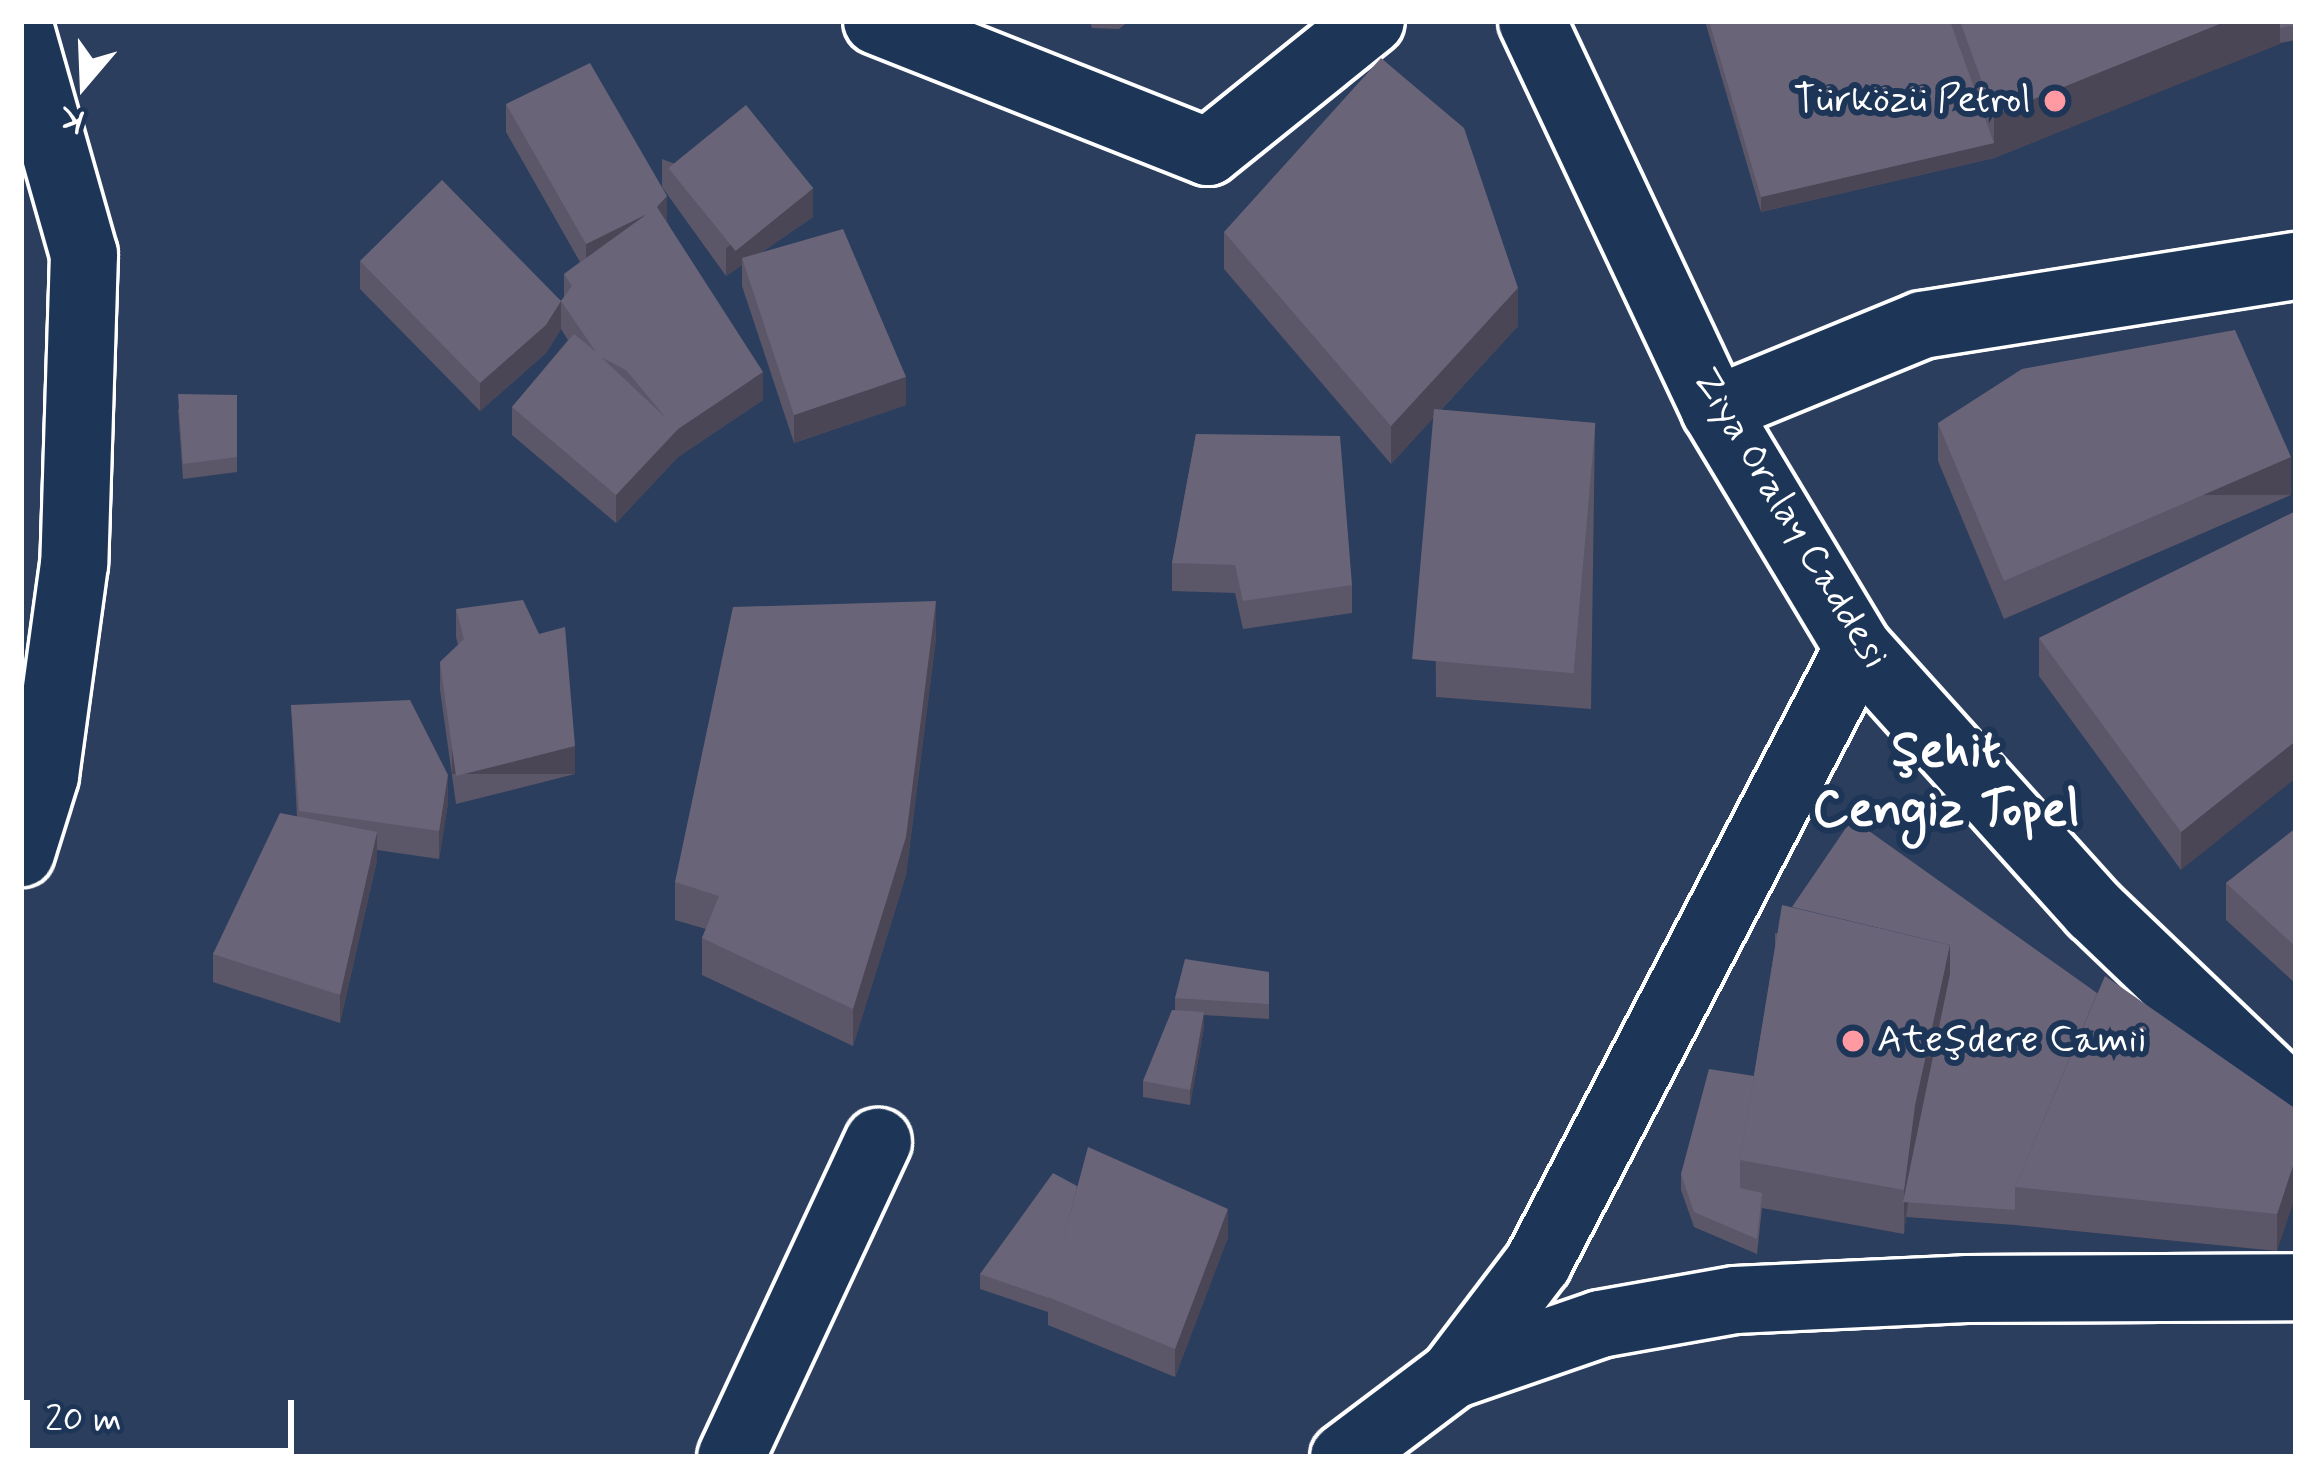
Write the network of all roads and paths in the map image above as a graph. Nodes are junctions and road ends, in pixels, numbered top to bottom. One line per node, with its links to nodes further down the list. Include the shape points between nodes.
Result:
1 (877, 21): 2 (street, via 1208,152)
2 (1371, 21)
3 (1532, 21): 6 (street, Ziya Oralay Caddesi)
4 (21, 32): 8 (street, via 84,254 74,564 45,776)
5 (2296, 266): 6 (street, via 1922,325)
6 (1715, 410): 7 (street, Ziya Oralay Caddesi)
7 (1858, 648): 9 (street, Ziya Oralay Caddesi, via 2094,910); 12 (street, via 1538,1263)
8 (21, 853)
9 (2296, 1103)
10 (878, 1142): 13 (street)
11 (2296, 1287): 12 (street, via 1735,1300 1600,1324)
12 (1453, 1375): 14 (street)
13 (731, 1457)
14 (1344, 1457)

